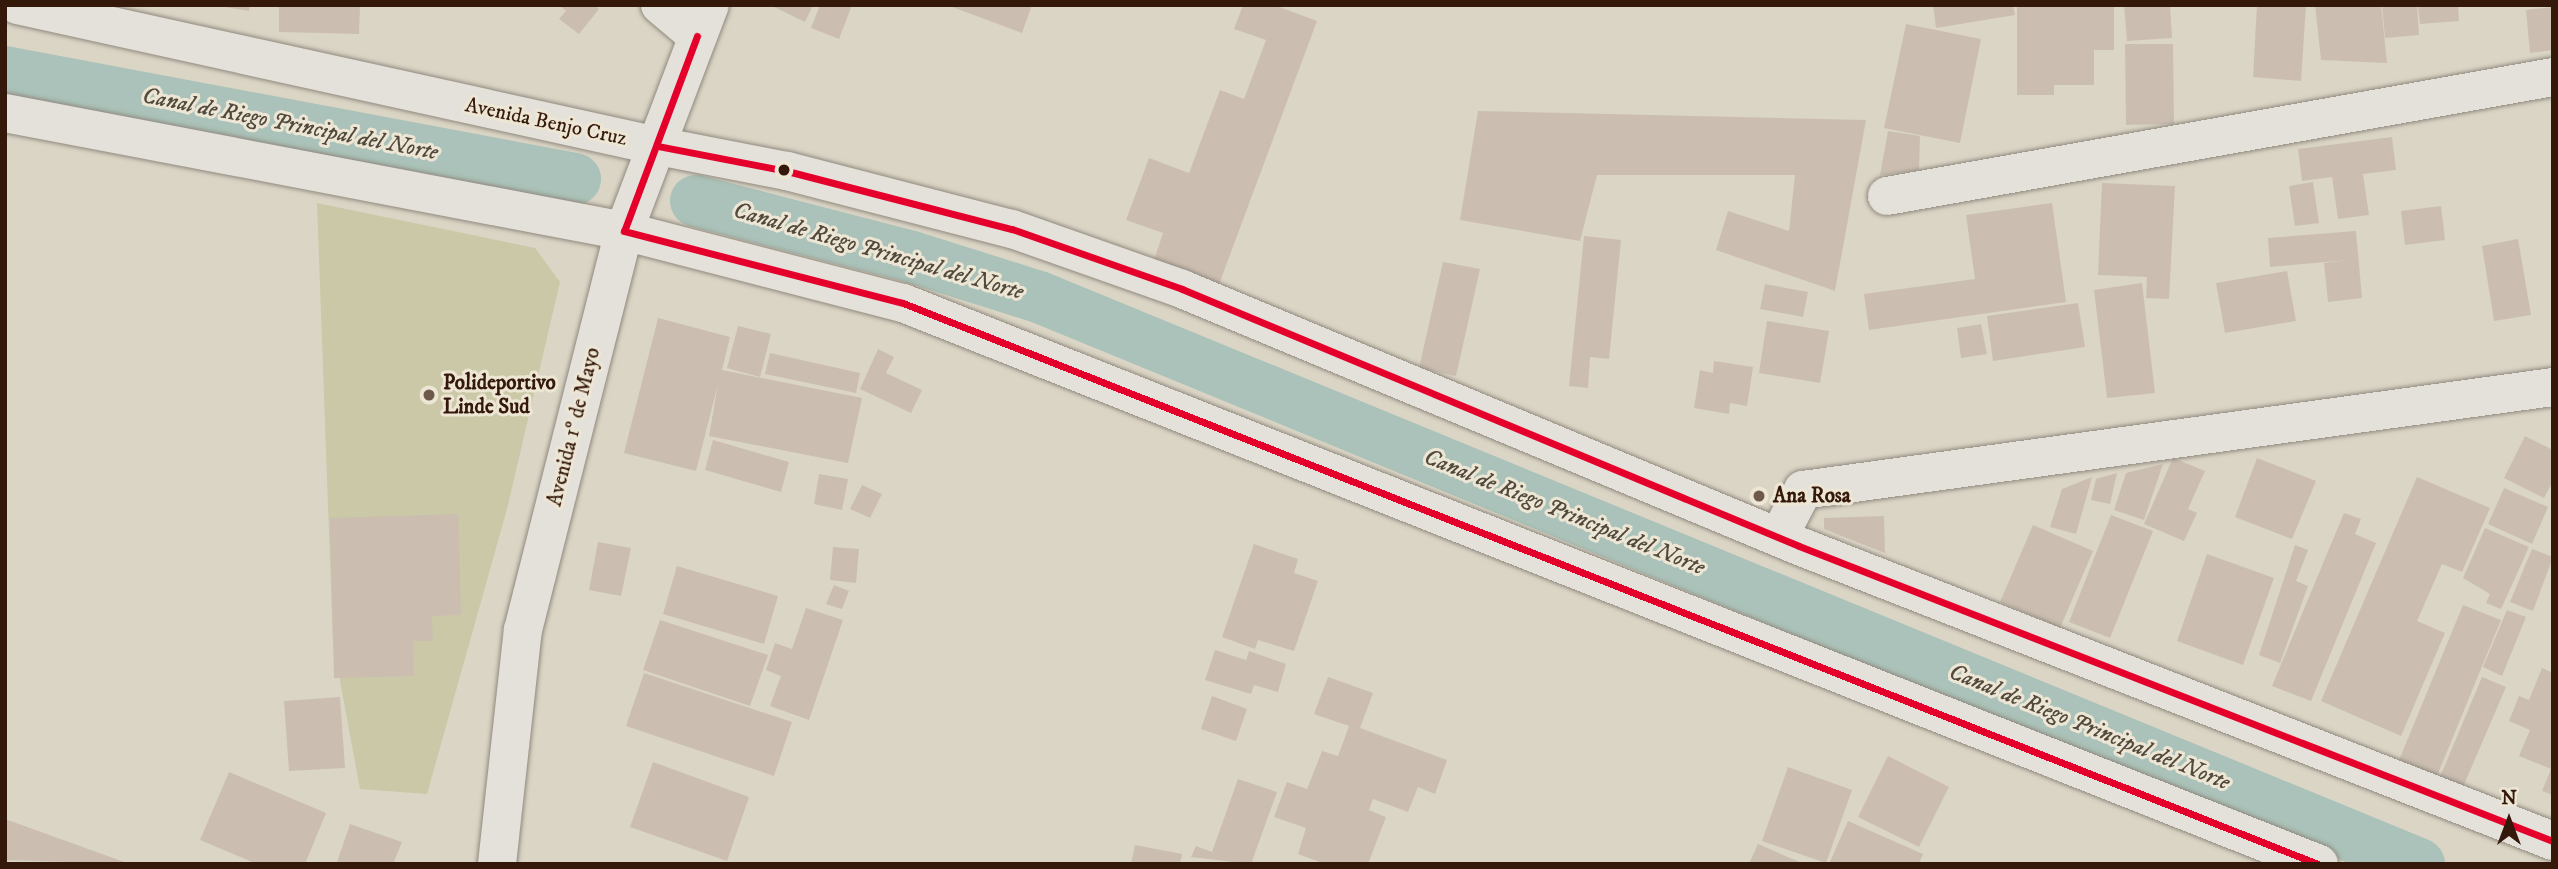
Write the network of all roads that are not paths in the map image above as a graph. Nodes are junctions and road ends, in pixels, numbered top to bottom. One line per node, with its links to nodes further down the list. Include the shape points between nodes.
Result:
1 (18, 5): 6 (main road, Avenida Benjo Cruz)
2 (660, 5): 3 (main road)
3 (704, 21): 6 (main road, Avenida 1º de Mayo)
4 (2553, 77): 7 (main road)
5 (5, 113): 8 (main road)
6 (658, 146): 8 (main road, Avenida 1º de Mayo); 10 (main road, Avenida Benjo Cruz, via 787,170 1012,229 1182,289)
7 (1887, 196)
8 (624, 232): 12 (main road, Avenida 1º de Mayo, via 523,630); 13 (main road, via 903,303)
9 (2553, 387): 10 (main road, via 1803,490)
10 (1779, 536): 11 (main road, Avenida Benjo Cruz)
11 (2553, 841)
12 (497, 864)
13 (2319, 864)

